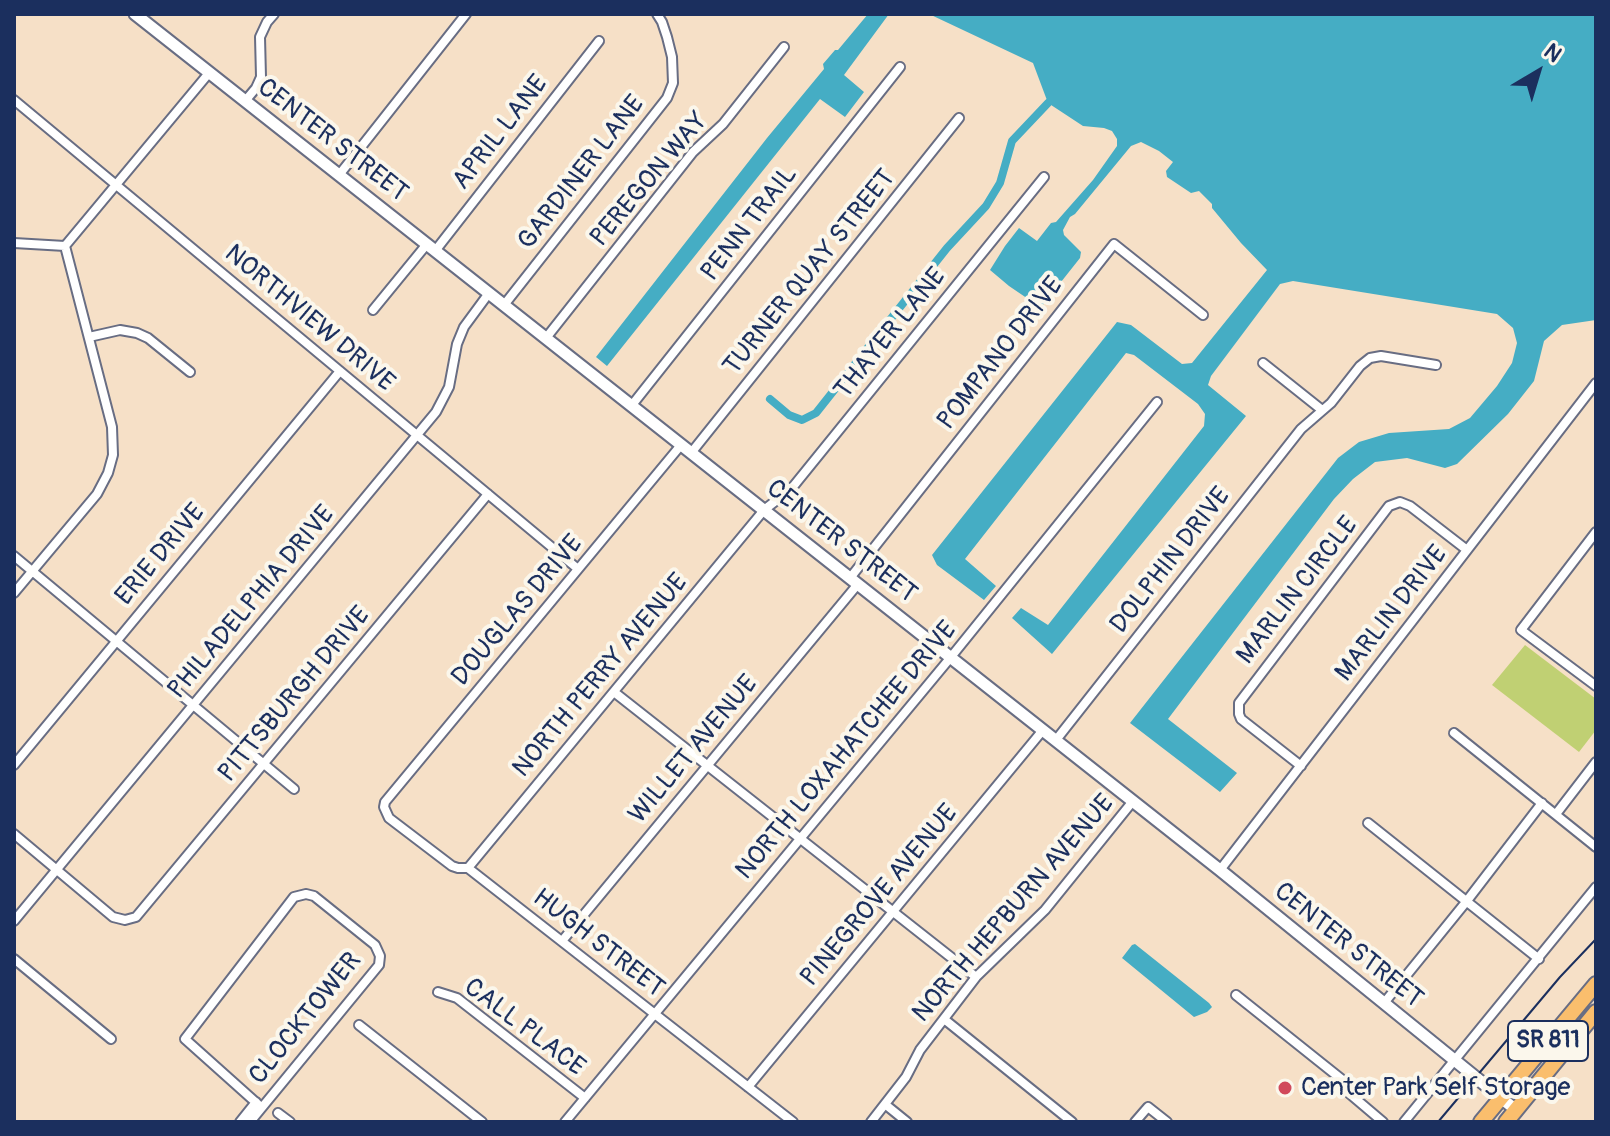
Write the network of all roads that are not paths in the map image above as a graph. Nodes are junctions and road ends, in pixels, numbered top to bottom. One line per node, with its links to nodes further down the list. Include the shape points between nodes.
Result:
1 (136, 14): 8 (street, CENTER STREET)
2 (274, 14): 10 (street, via 260,37 261,77)
3 (466, 14): 12 (street)
4 (657, 14): 19 (street, GARDINER LANE, via 672,57 673,83 667,98)
5 (599, 41): 17 (street, APRIL LANE)
6 (784, 47): 23 (street, PEREGON WAY)
7 (900, 67): 30 (street, PENN TRAIL)
8 (209, 73): 10 (street, CENTER STREET); 14 (street)
9 (14, 100): 14 (street, NORTHVIEW DRIVE)
10 (245, 101): 12 (street, CENTER STREET)
11 (959, 118): 33 (street, TURNER QUAY STREET)
12 (339, 175): 17 (street, CENTER STREET)
13 (1044, 177): 35 (street, THAYER LANE, via 792,488)
14 (116, 185): 16 (street); 26 (street, NORTHVIEW DRIVE)
15 (14, 243): 16 (street)
16 (65, 246): 22 (street)
17 (431, 248): 18 (street, CENTER STREET); 20 (street, APRIL LANE)
18 (489, 293): 19 (street, CENTER STREET); 32 (street, PHILADELPHIA DRIVE, via 464,327 441,403)
19 (504, 305): 23 (street, CENTER STREET)
20 (373, 310)
21 (1203, 315): 41 (street, POMPANO DRIVE, via 1114,244)
22 (89, 337): 27 (street, via 120,330 137,333); 40 (street, via 112,427 110,467 97,494)
23 (546, 338): 30 (street, CENTER STREET)
24 (1263, 363): 31 (street)
25 (1436, 365): 31 (street, DOLPHIN DRIVE, via 1370,358)
26 (340, 371): 32 (street, NORTHVIEW DRIVE); 43 (street, ERIE DRIVE)
27 (190, 372)
28 (1596, 383): 37 (street, MARLIN DRIVE)
29 (1157, 402): 44 (street, NORTH LOXAHATCHEE DRIVE)
30 (632, 405): 33 (street, CENTER STREET)
31 (1322, 410): 50 (street, DOLPHIN DRIVE, via 1301,429)
32 (417, 435): 34 (street, NORTHVIEW DRIVE); 47 (street, PHILADELPHIA DRIVE)
33 (686, 449): 35 (street, CENTER STREET); 39 (street, DOUGLAS DRIVE)
34 (488, 494): 39 (street, NORTHVIEW DRIVE); 51 (street, PITTSBURGH DRIVE)
35 (764, 510): 41 (street, CENTER STREET); 46 (street, NORTH PERRY AVENUE)
36 (1596, 532): 45 (street, via 1521,630)
37 (1467, 550): 54 (street, MARLIN DRIVE); 54 (street, MARLIN CIRCLE, via 1410,506 1389,506 1239,703 1241,719)
38 (14, 556): 40 (street)
39 (578, 569): 58 (street, DOUGLAS DRIVE)
40 (32, 571): 42 (street); 43 (street)
41 (854, 581): 44 (street, CENTER STREET); 53 (street, WILLET AVENUE)
42 (14, 593)
43 (117, 641): 47 (street); 52 (street, ERIE DRIVE)
44 (951, 657): 48 (street, CENTER STREET); 63 (street, NORTH LOXAHATCHEE DRIVE)
45 (1596, 686)
46 (614, 692): 53 (street); 65 (street, NORTH PERRY AVENUE)
47 (193, 705): 51 (street); 66 (street, PHILADELPHIA DRIVE)
48 (1043, 730): 50 (street, CENTER STREET); 70 (street, PINEGROVE AVENUE)
49 (1454, 733): 59 (street)
50 (1056, 740): 57 (street, CENTER STREET)
51 (264, 764): 56 (street); 66 (street, PITTSBURGH DRIVE, via 130,920 113,917)
52 (14, 765)
53 (707, 765): 63 (street); 72 (street, WILLET AVENUE)
54 (1301, 766): 67 (street, MARLIN DRIVE)
55 (1595, 766): 60 (street)
56 (294, 789)
57 (1133, 801): 67 (street, CENTER STREET); 75 (street, NORTH HEPBURN AVENUE, via 1045,910)
58 (385, 802): 65 (street, HUGH STREET, via 389,818 452,866)
59 (1542, 803): 60 (street); 69 (street)
60 (1556, 814): 64 (street)
61 (1368, 823): 69 (street)
62 (14, 834): 66 (street)
63 (801, 838): 70 (street); 81 (street, NORTH LOXAHATCHEE DRIVE)
64 (1596, 847)
65 (468, 868): 72 (street, HUGH STREET)
66 (56, 870): 71 (street, PHILADELPHIA DRIVE)
67 (1220, 870): 79 (street, CENTER STREET)
68 (1596, 887): 74 (street)
69 (1466, 902): 74 (street); 79 (street)
70 (894, 911): 75 (street); 86 (street, PINEGROVE AVENUE)
71 (14, 921)
72 (562, 941): 81 (street, HUGH STREET)
73 (14, 959): 84 (street)
74 (1539, 959): 85 (street)
75 (976, 977): 82 (street, NORTH HEPBURN AVENUE)
76 (1596, 984): 88 (main road, SR 811)
77 (438, 992): 87 (street, CALL PLACE, via 457,998)
78 (1236, 995): 104 (street, via 1350,1086 1350,1094)
79 (1384, 1003): 85 (street, CENTER STREET)
80 (1596, 1012): 91 (main road, SR 811)
81 (655, 1014): 86 (street, HUGH STREET); 87 (street, NORTH LOXAHATCHEE DRIVE)
82 (944, 1019): 90 (street, NORTH HEPBURN AVENUE); 101 (street)
83 (359, 1025): 97 (street)
84 (111, 1039)
85 (1455, 1061): 88 (street, CENTER STREET); 105 (street)
86 (748, 1087): 98 (street, HUGH STREET)
87 (585, 1098): 93 (street, NORTH LOXAHATCHEE DRIVE)
88 (1501, 1098): 91 (street, CENTER STREET); 106 (main road, SR 811)
89 (258, 1105): 89 (street, CLOCKTOWER, via 185,1039 294,897 306,894 375,945 379,965); 94 (street, CLOCKTOWER); 95 (street, CLOCKTOWER)
90 (886, 1105): 99 (street, NORTH HEPBURN AVENUE); 100 (street)
91 (1516, 1110): 107 (main road, SR 811)
92 (278, 1113): 96 (street)
93 (568, 1121)
94 (240, 1122)
95 (250, 1122)
96 (290, 1122)
97 (482, 1122)
98 (793, 1122)
99 (871, 1122)
100 (907, 1122)
101 (1072, 1122)
102 (1135, 1122): 103 (street, via 1148,1107)
103 (1167, 1122)
104 (1383, 1122)
105 (1404, 1122)
106 (1481, 1122)
107 (1506, 1122)

